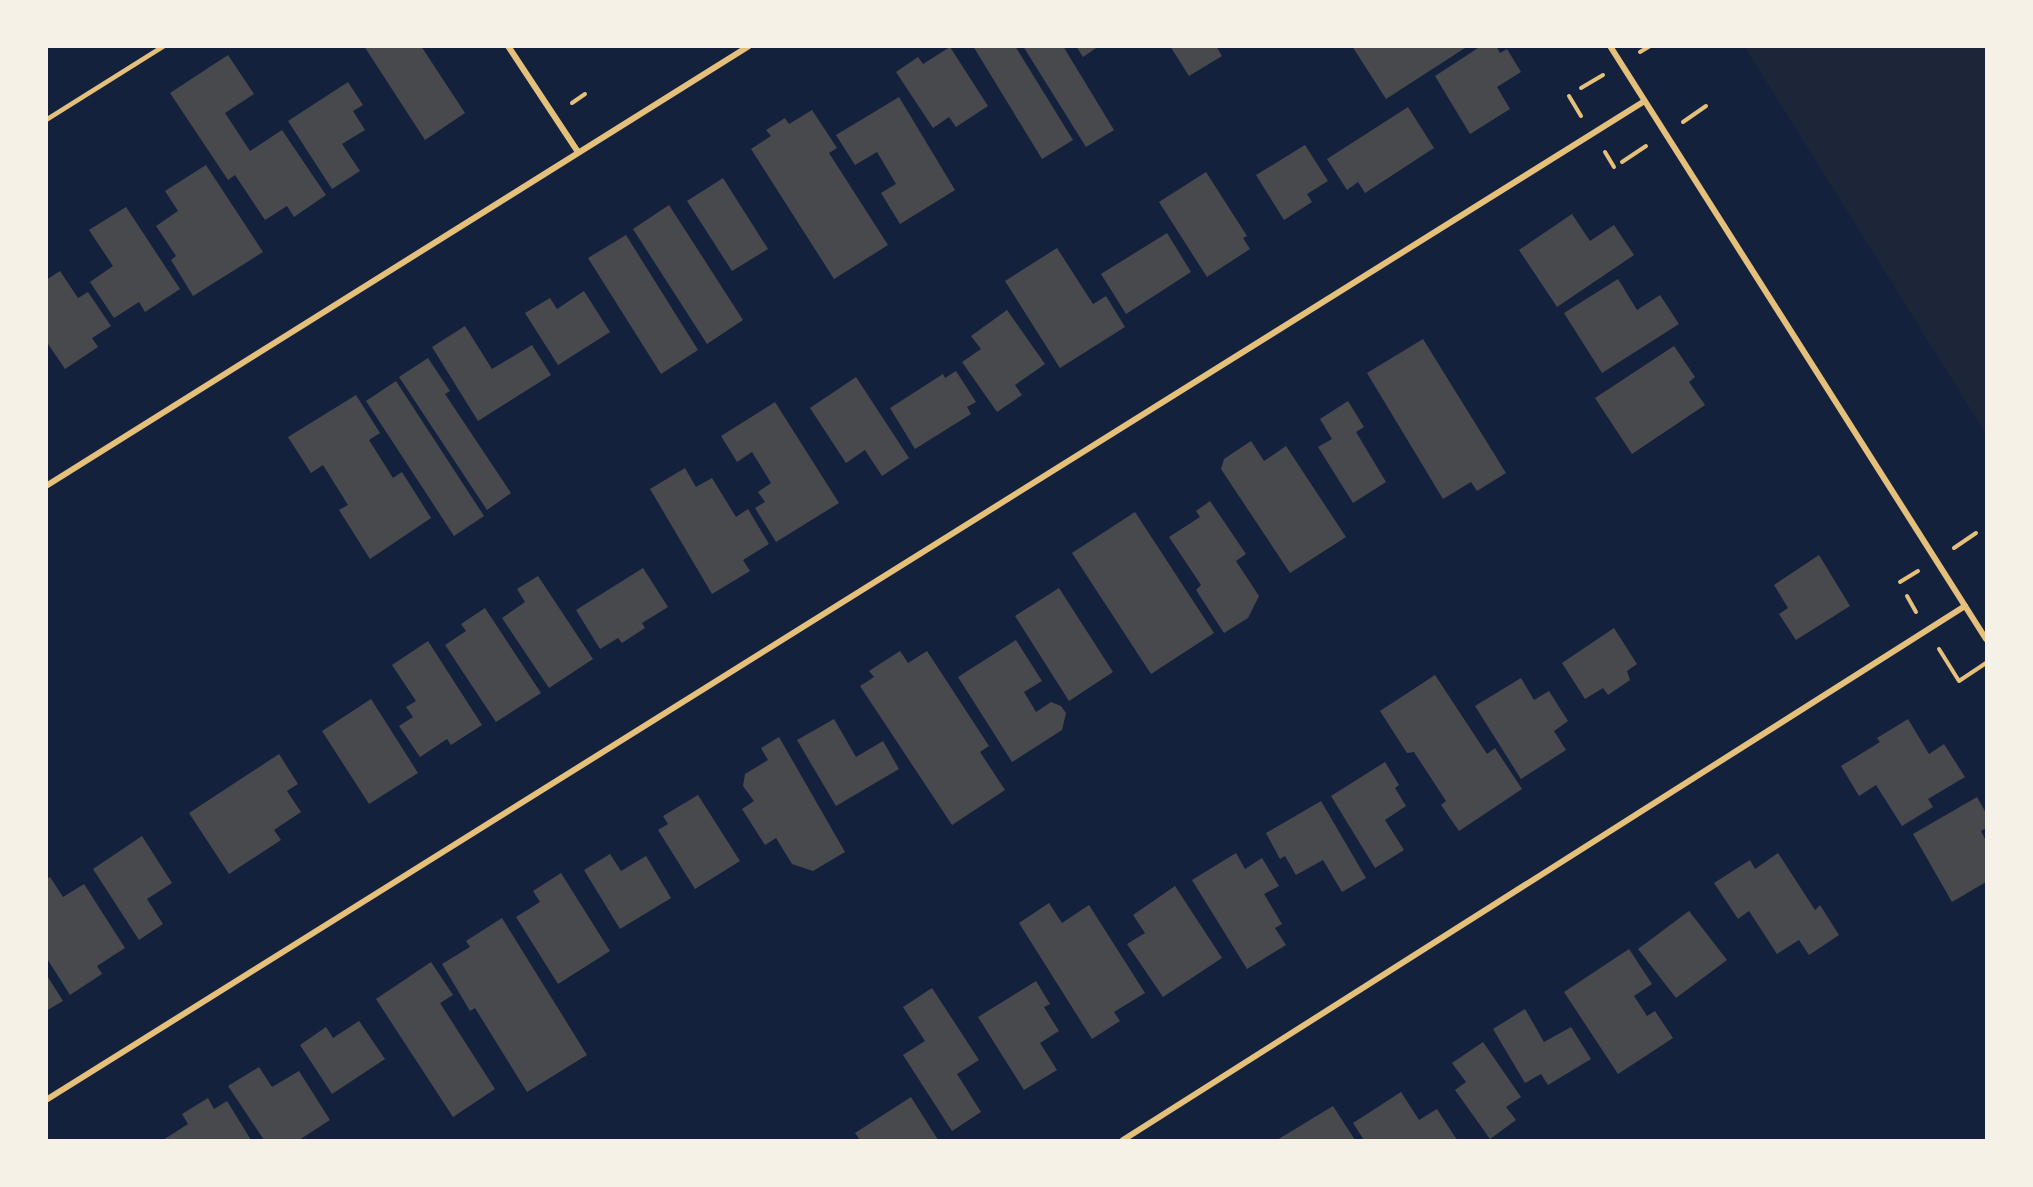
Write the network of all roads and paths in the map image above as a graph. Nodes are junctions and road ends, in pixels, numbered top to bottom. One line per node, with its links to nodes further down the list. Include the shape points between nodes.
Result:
1 (164, 46): 6 (lane)
2 (508, 46): 7 (street)
3 (749, 46): 7 (street)
4 (1610, 46): 5 (street)
5 (1643, 102): 9 (street); 13 (street)
6 (46, 120)
7 (578, 152): 8 (street)
8 (46, 486)
9 (1965, 606): 10 (street); 14 (street)
10 (1986, 639)
11 (1986, 663): 12 (path)
12 (1959, 681)
13 (46, 1100)
14 (1123, 1140)

